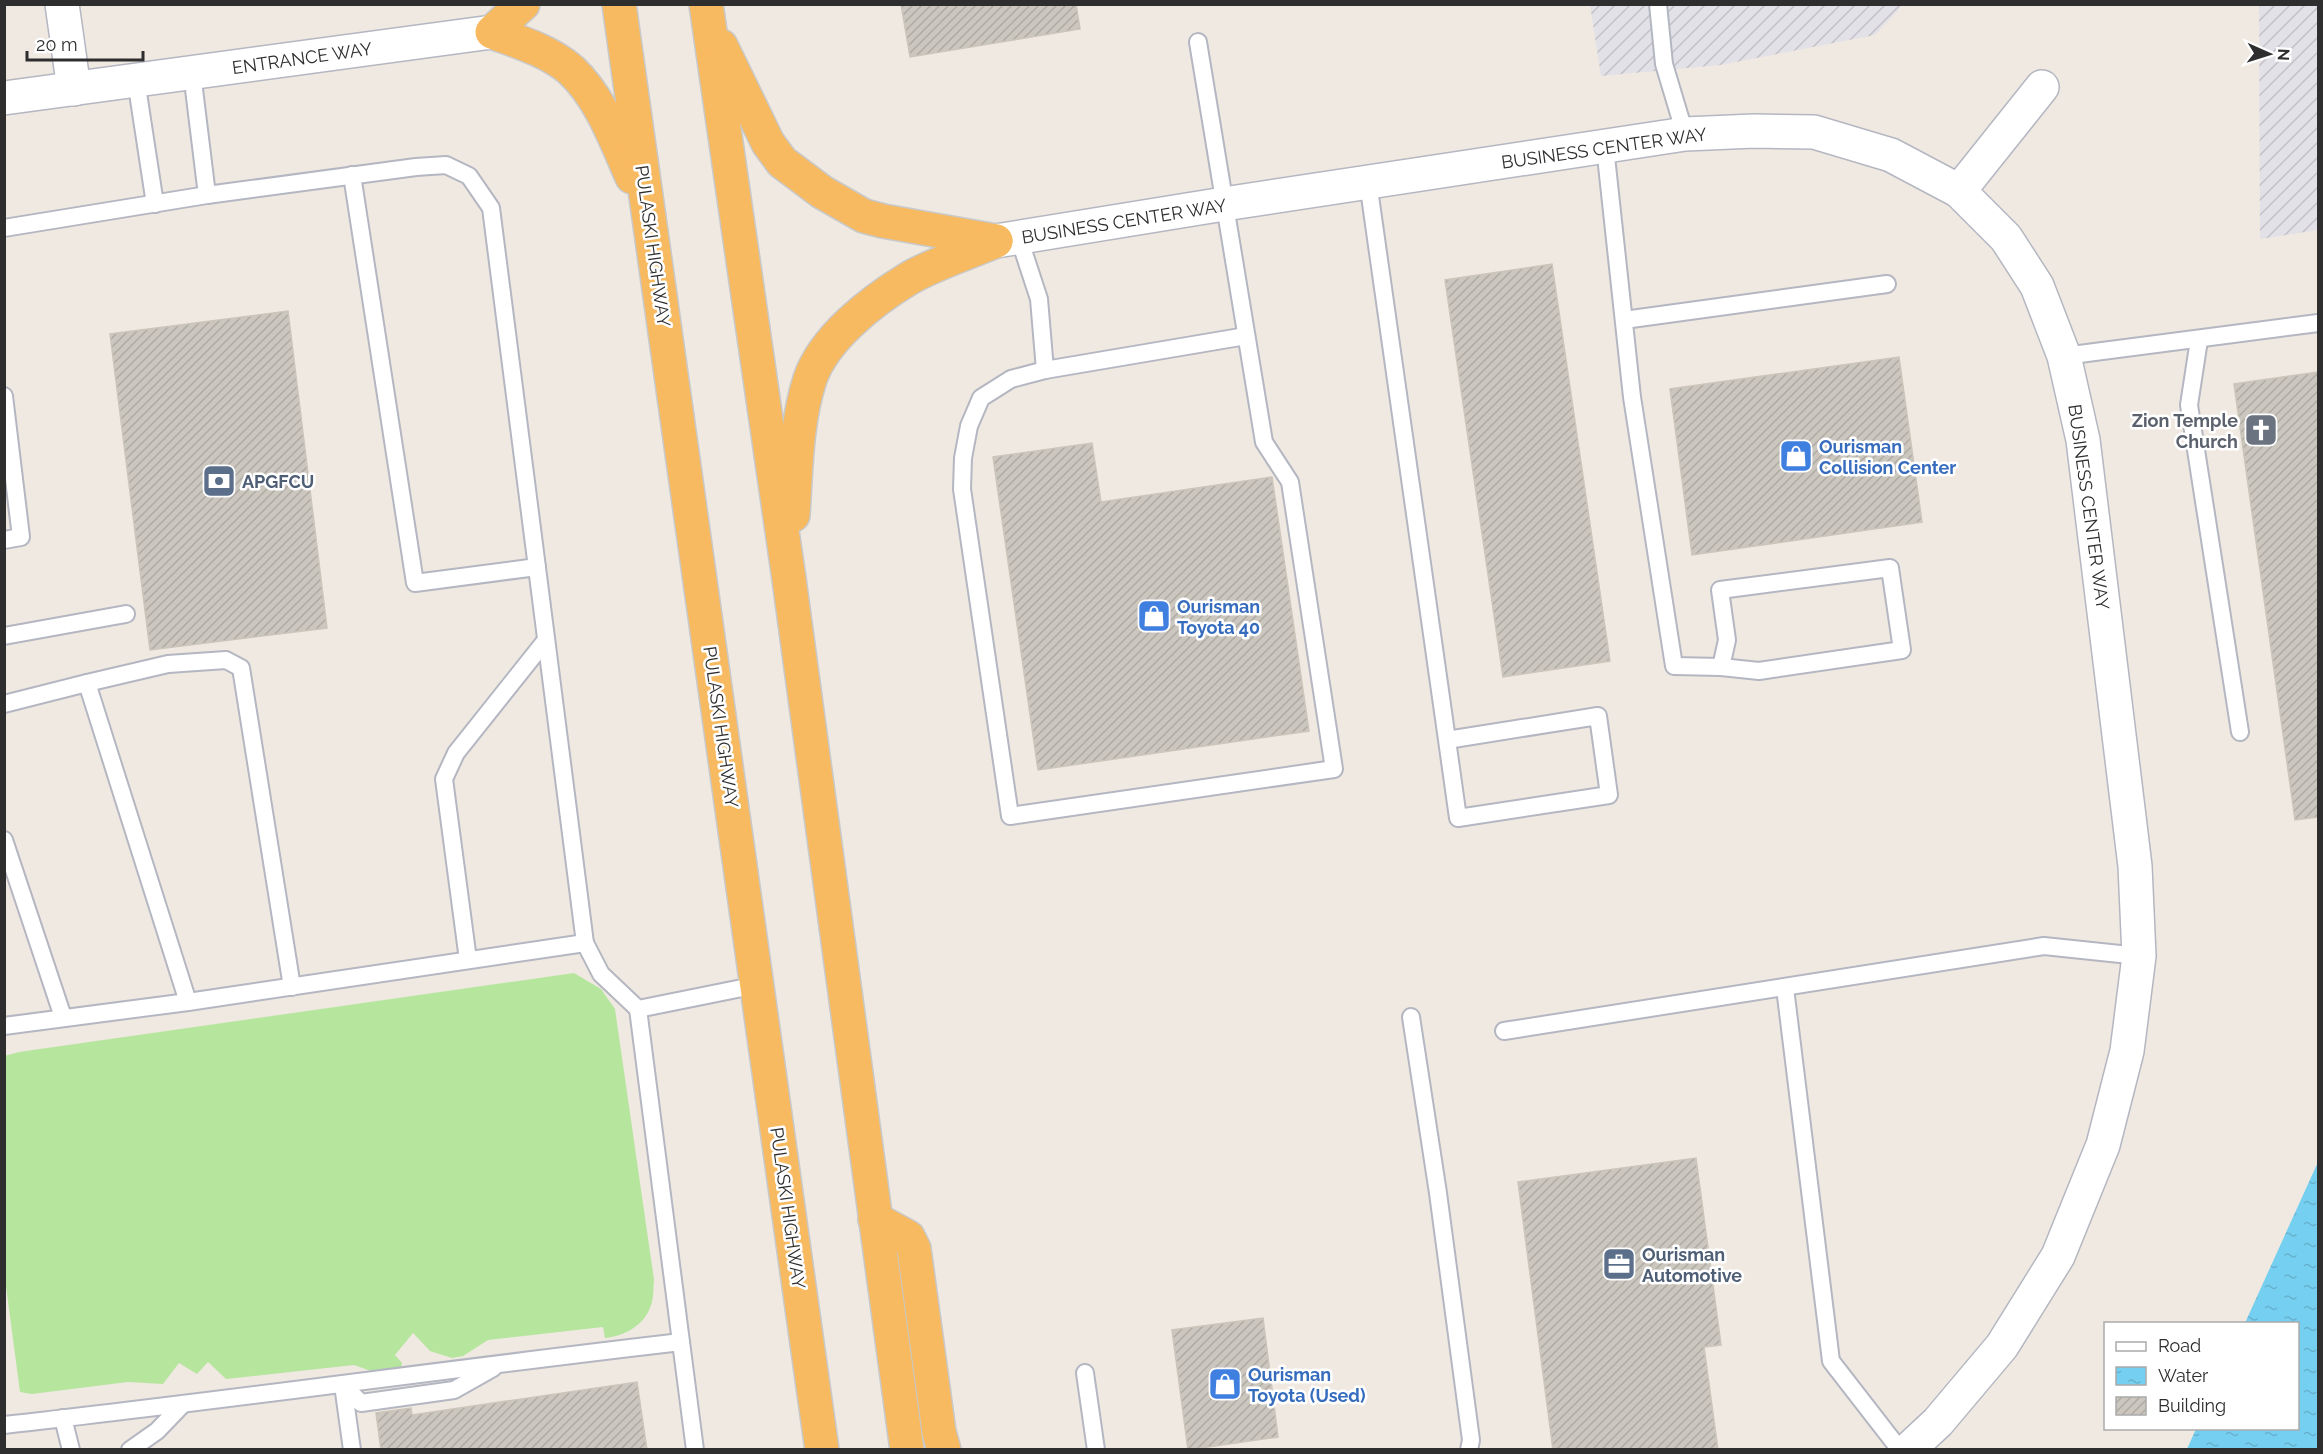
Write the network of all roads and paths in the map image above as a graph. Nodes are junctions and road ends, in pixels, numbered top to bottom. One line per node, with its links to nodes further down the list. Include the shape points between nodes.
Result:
1 (62, 4): 11 (street)
2 (523, 4): 6 (highway)
3 (619, 4): 21 (highway, PULASKI HIGHWAY)
4 (1658, 4): 13 (lane, via 1664,64)
5 (707, 11): 23 (highway, via 768,143 782,162 822,192 864,216); 34 (highway)
6 (492, 32): 8 (street, ENTRANCE WAY); 21 (highway, via 537,49 570,70 610,126)
7 (1198, 42): 20 (lane)
8 (192, 73): 9 (street, ENTRANCE WAY); 18 (lane)
9 (136, 80): 11 (street, ENTRANCE WAY); 19 (lane)
10 (2042, 87): 17 (street)
11 (74, 89): 12 (street, ENTRANCE WAY)
12 (4, 98)
13 (1685, 134): 14 (street, BUSINESS CENTER WAY); 17 (street, BUSINESS CENTER WAY, via 1814,132 1891,155)
14 (1605, 147): 16 (street, BUSINESS CENTER WAY); 25 (lane)
15 (352, 175): 18 (lane); 33 (lane, via 446,165 469,176 492,208); 33 (lane, via 416,583)
16 (1368, 182): 20 (street, BUSINESS CENTER WAY); 42 (lane)
17 (1959, 191): 29 (street, BUSINESS CENTER WAY, via 2006,238 2037,286)
18 (207, 195): 19 (lane)
19 (155, 204): 22 (lane)
20 (1224, 204): 23 (street, BUSINESS CENTER WAY); 27 (lane)
21 (649, 217): 47 (highway, PULASKI HIGHWAY)
22 (4, 228)
23 (1008, 239): 30 (lane, via 1039,299); 34 (highway, via 909,278 848,324 820,357 805,396 798,439)
24 (1887, 284): 25 (lane)
25 (1624, 321): 38 (lane, via 1674,666)
26 (2319, 322): 28 (lane)
27 (1246, 336): 30 (lane); 30 (lane, via 1264,442 1290,482 1334,769 1010,816 962,489 963,458 969,426 981,398 1011,379)
28 (2199, 340): 29 (lane); 41 (lane, via 2189,405)
29 (2064, 356): 45 (street, BUSINESS CENTER WAY, via 2083,440 2122,754)
30 (1045, 370)
31 (4, 396): 32 (lane, via 21,537)
32 (4, 540)
33 (537, 567): 37 (lane)
34 (789, 579): 56 (highway)
35 (126, 614): 36 (lane)
36 (4, 636)
37 (546, 640): 44 (lane); 46 (lane, via 456,753 444,779)
38 (1721, 667): 38 (lane, via 1759,671 1902,650 1890,568 1720,590 1728,640)
39 (87, 682): 40 (lane); 48 (lane, via 168,664 226,660 241,668); 50 (lane)
40 (4, 704)
41 (2240, 732)
42 (1447, 740): 42 (lane, via 1458,818 1609,795 1598,716)
43 (4, 840): 52 (lane)
44 (585, 943): 46 (lane); 51 (lane, via 601,974)
45 (2139, 956): 49 (lane, via 2044,946); 75 (street, BUSINESS CENTER WAY, via 2127,1051 2103,1145 2058,1256 2002,1346 1938,1422)
46 (468, 960): 48 (lane)
47 (757, 985): 51 (lane); 61 (highway, PULASKI HIGHWAY)
48 (292, 987): 50 (lane)
49 (1785, 988): 55 (lane); 74 (lane, via 1831,1360)
50 (188, 1002): 52 (lane)
51 (638, 1009): 57 (lane)
52 (63, 1017): 54 (lane)
53 (1411, 1017): 73 (lane, via 1438,1193 1471,1440)
54 (4, 1026)
55 (1504, 1031)
56 (875, 1219): 70 (highway); 71 (highway, via 908,1237 914,1249)
57 (681, 1342): 59 (lane); 67 (lane)
58 (1085, 1373): 72 (lane)
59 (343, 1385): 60 (lane); 66 (lane)
60 (183, 1404): 62 (lane); 65 (lane, via 157,1431)
61 (817, 1409): 68 (highway); 69 (highway, PULASKI HIGHWAY)
62 (63, 1418): 63 (lane); 64 (lane)
63 (4, 1425)
64 (71, 1449)
65 (130, 1449)
66 (352, 1449)
67 (695, 1449)
68 (811, 1449)
69 (822, 1449)
70 (908, 1449)
71 (944, 1449)
72 (1096, 1449)
73 (1469, 1449)
74 (1900, 1449)
75 (1908, 1449)

